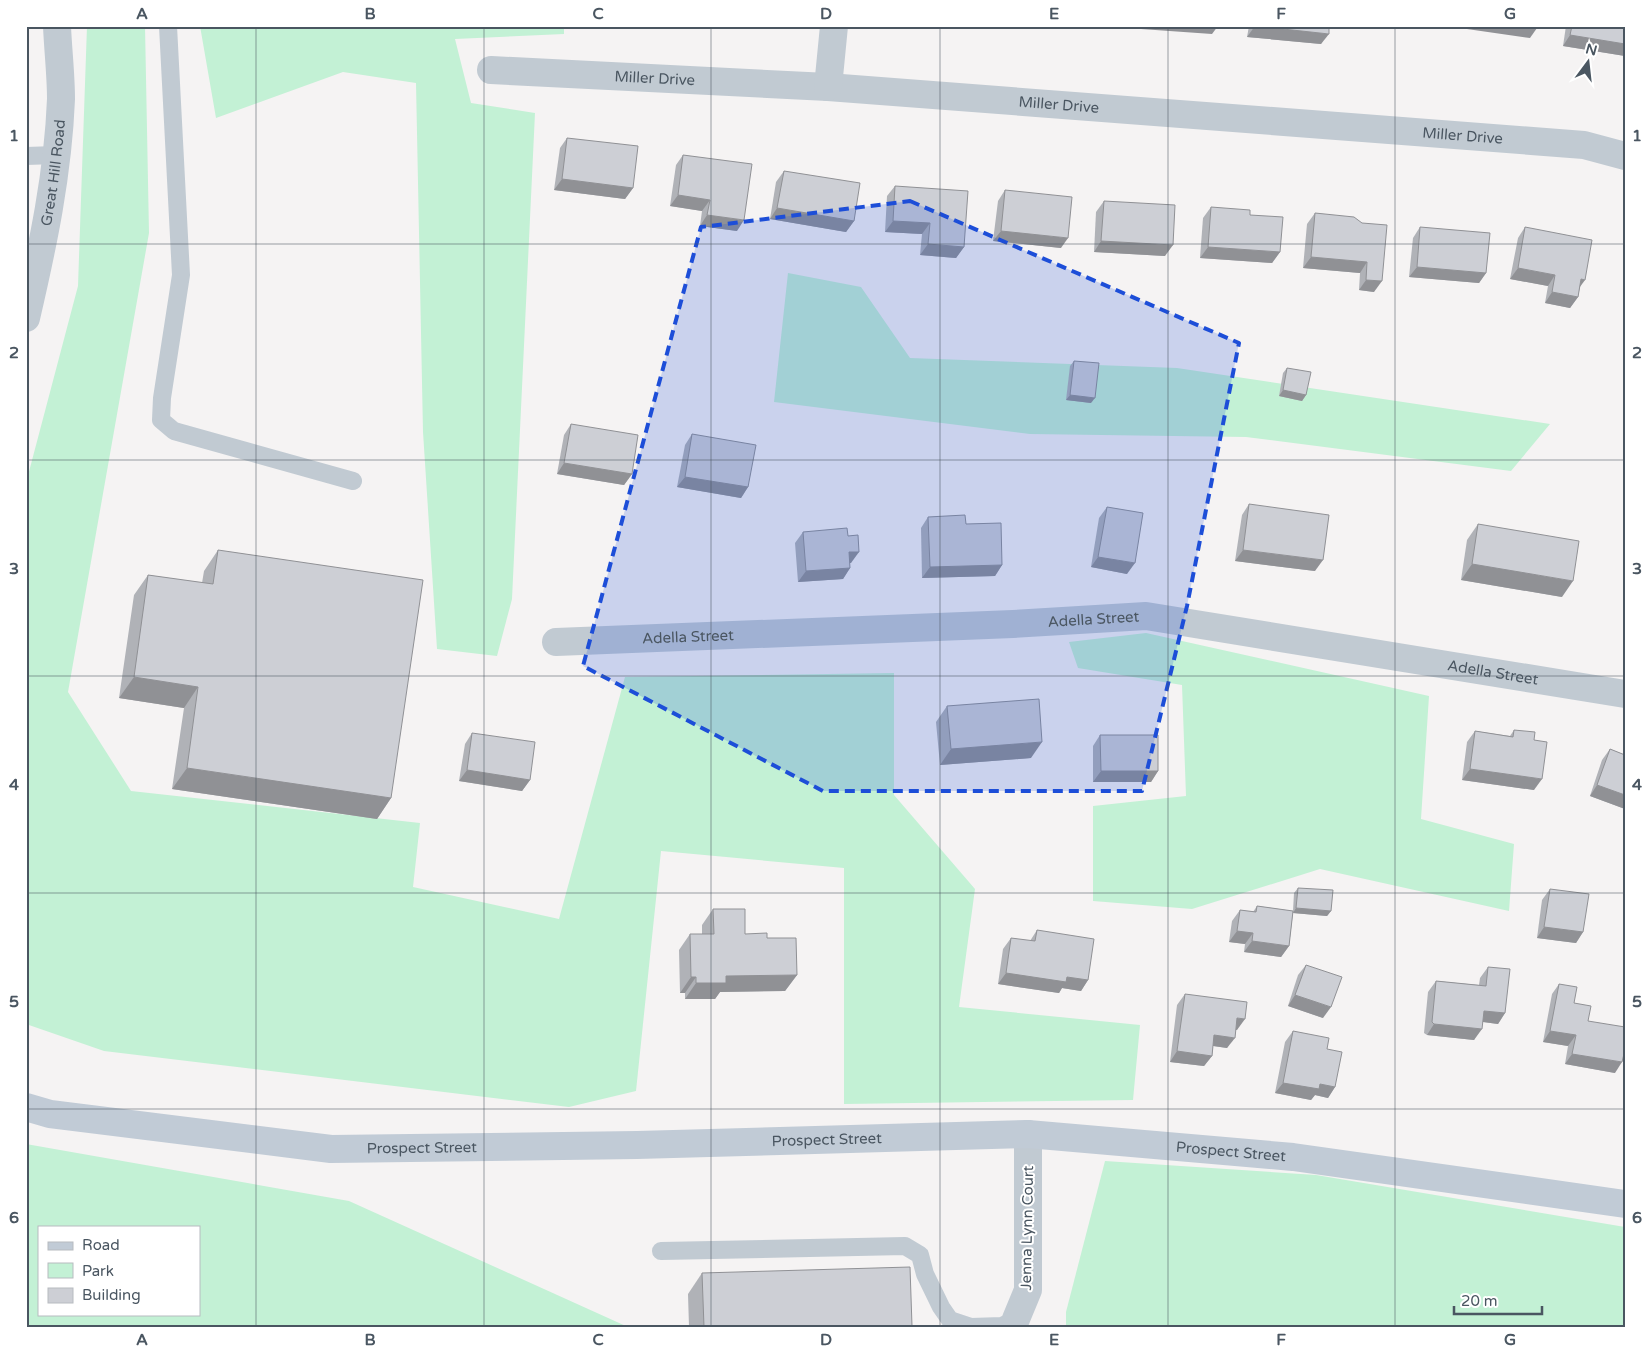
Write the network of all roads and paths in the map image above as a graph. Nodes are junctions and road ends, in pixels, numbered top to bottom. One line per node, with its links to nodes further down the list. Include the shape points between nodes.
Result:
1 (57, 26): 6 (street, Great Hill Road, via 61,98)
2 (168, 26): 10 (lane, via 181,276 161,420 174,431)
3 (834, 26): 5 (street)
4 (491, 70): 5 (street, Miller Drive)
5 (828, 87): 8 (street, Miller Drive, via 1584,146)
6 (56, 155): 7 (lane); 9 (street, Great Hill Road, via 52,199)
7 (26, 156)
8 (1625, 156)
9 (26, 318)
10 (353, 482)
11 (556, 642): 12 (street, Adella Street, via 1146,616)
12 (1625, 694)
13 (26, 1107): 14 (main road, Prospect Street, via 50,1114 331,1149 637,1145)
14 (1028, 1134): 15 (main road, Prospect Street, via 1292,1156); 17 (street, Jenna Lynn Court, via 1028,1290)
15 (1625, 1204)
16 (661, 1252): 17 (lane, via 906,1246 920,1255 925,1274 950,1320 971,1327)
17 (1016, 1323)

